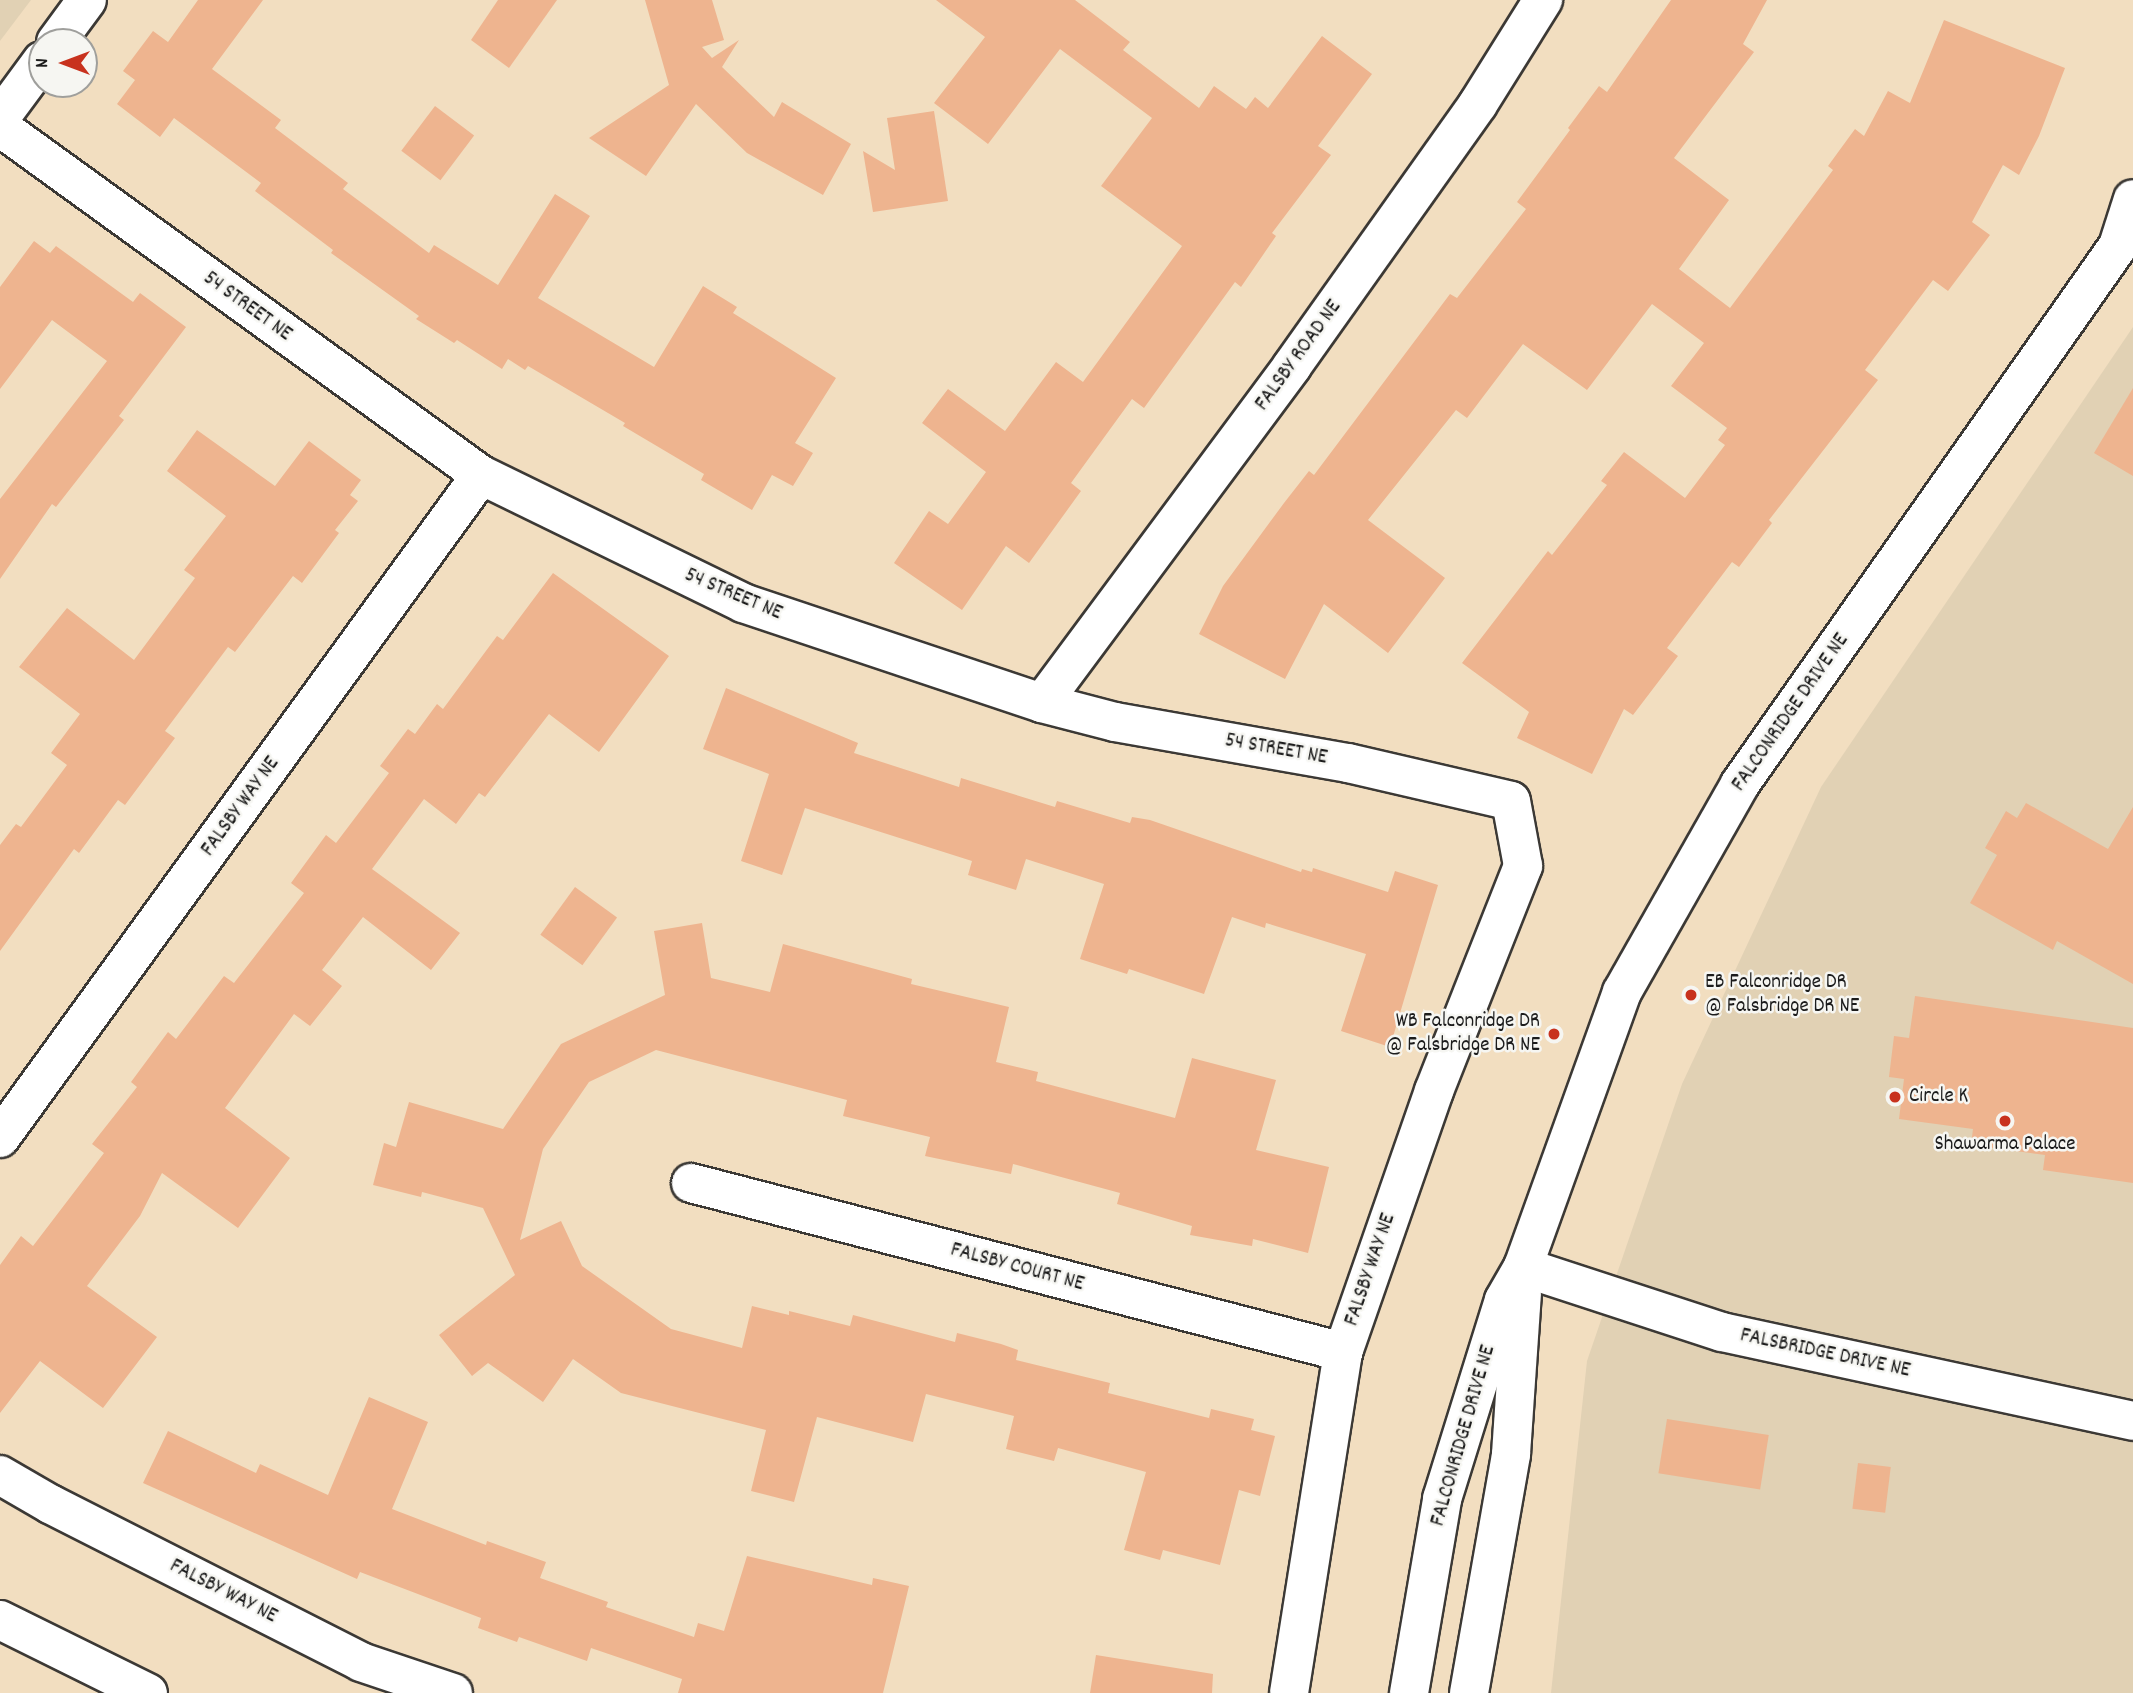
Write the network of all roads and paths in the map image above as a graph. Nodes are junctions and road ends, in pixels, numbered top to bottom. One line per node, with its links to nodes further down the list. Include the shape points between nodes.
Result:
1 (87, 0): 3 (street)
2 (1543, 0): 10 (street, FALSBY ROAD NE, via 1478,104 1292,366)
3 (66, 28)
4 (28, 80): 5 (street)
5 (0, 118)
6 (0, 127): 9 (street, 54 STREET NE)
7 (2133, 199): 8 (street, FALCONRIDGE DRIVE NE)
8 (2125, 251): 14 (street, FALCONRIDGE DRIVE NE, via 1740,784 1622,992)
9 (481, 475): 10 (street, 54 STREET NE, via 743,603); 12 (street, FALSBY WAY NE)
10 (1042, 703): 11 (street, 54 STREET NE, via 1115,722 1348,762 1510,801)
11 (1523, 866): 15 (street, FALSBY WAY NE, via 1434,1091)
12 (0, 1138)
13 (691, 1183): 15 (street, FALSBY COURT NE)
14 (1523, 1267): 16 (street, FALSBRIDGE DRIVE NE, via 1722,1332); 22 (street, FALCONRIDGE DRIVE NE, via 1504,1300 1442,1499); 23 (street, FALCONRIDGE DRIVE NE, via 1511,1454)
15 (1343, 1352): 21 (street, FALSBY WAY NE)
16 (2133, 1421)
17 (0, 1475): 20 (street, FALSBY WAY NE, via 361,1662)
18 (0, 1620): 19 (street)
19 (148, 1693)
20 (453, 1693)
21 (1289, 1693)
22 (1409, 1693)
23 (1469, 1693)

